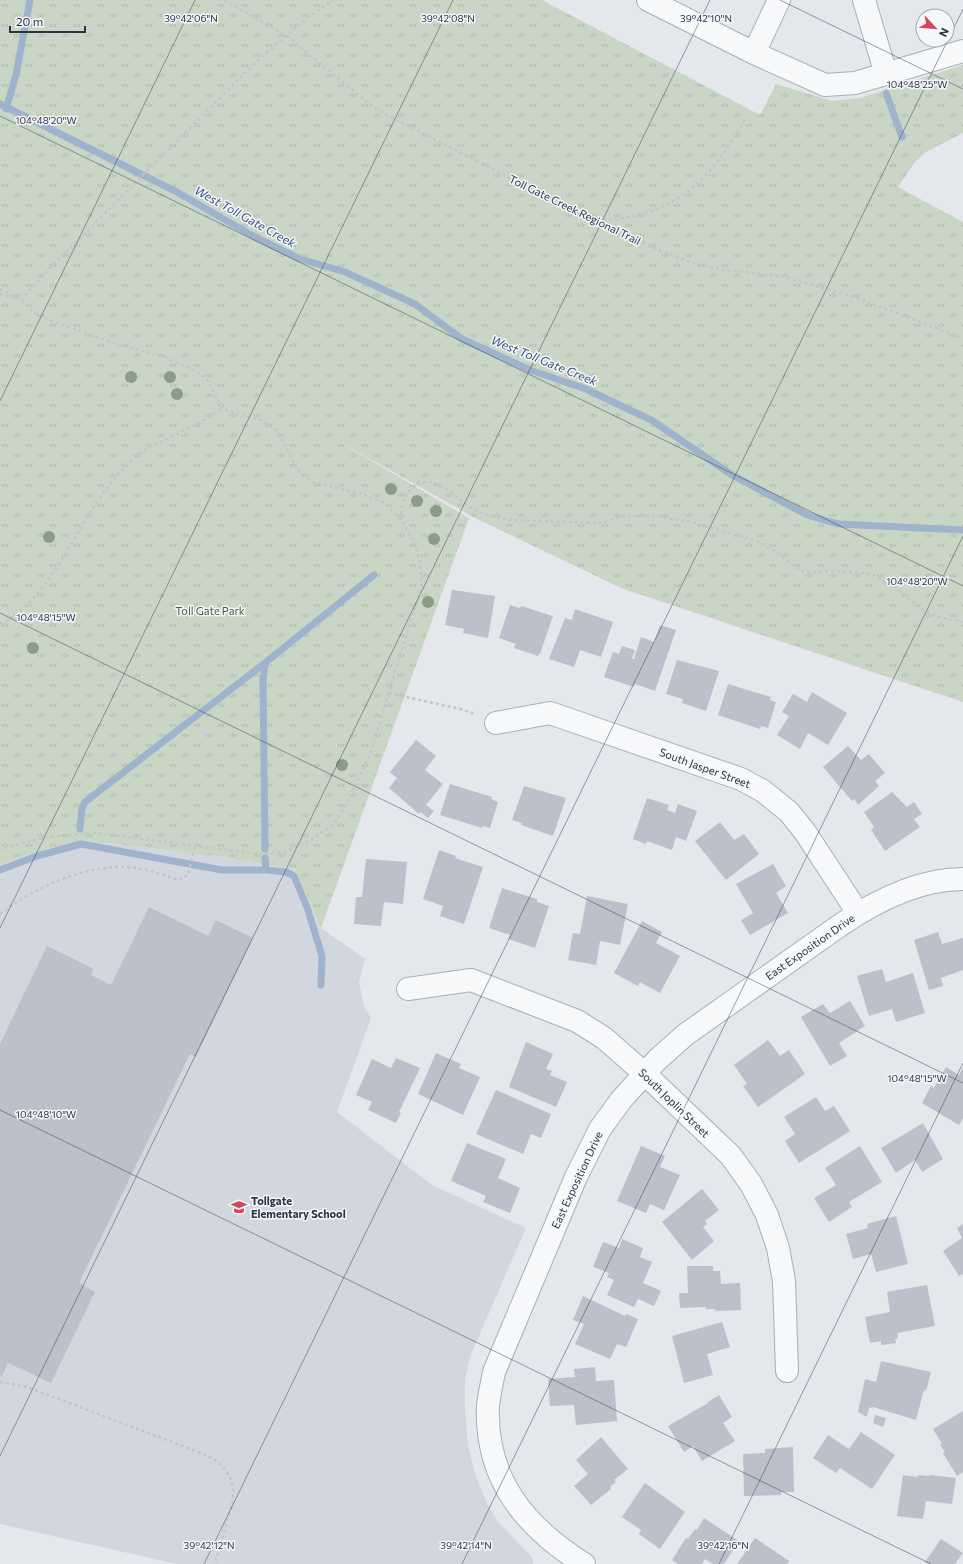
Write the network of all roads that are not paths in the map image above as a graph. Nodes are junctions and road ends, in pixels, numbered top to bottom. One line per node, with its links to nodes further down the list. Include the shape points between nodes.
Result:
1 (648, 0): 5 (street)
2 (779, 0): 5 (street)
3 (864, 0): 6 (street)
4 (963, 51): 6 (street)
5 (754, 53): 6 (street, via 825,85 855,83)
6 (886, 74)
7 (496, 723): 9 (street, South Jasper Street, via 550,713 740,779 763,791 789,812 805,832)
8 (963, 879): 9 (street, East Exposition Drive, via 922,886 889,897)
9 (858, 913): 11 (street, East Exposition Drive, via 685,1035)
10 (408, 989): 11 (street, South Joplin Street, via 471,980 577,1021 604,1038)
11 (644, 1073): 12 (street, South Joplin Street, via 730,1156 751,1184 767,1215 778,1248 784,1282); 13 (street, East Exposition Drive, via 600,1130 576,1177 494,1372 488,1405 490,1438 495,1462 508,1493 522,1514)
12 (787, 1371)
13 (573, 1561)

